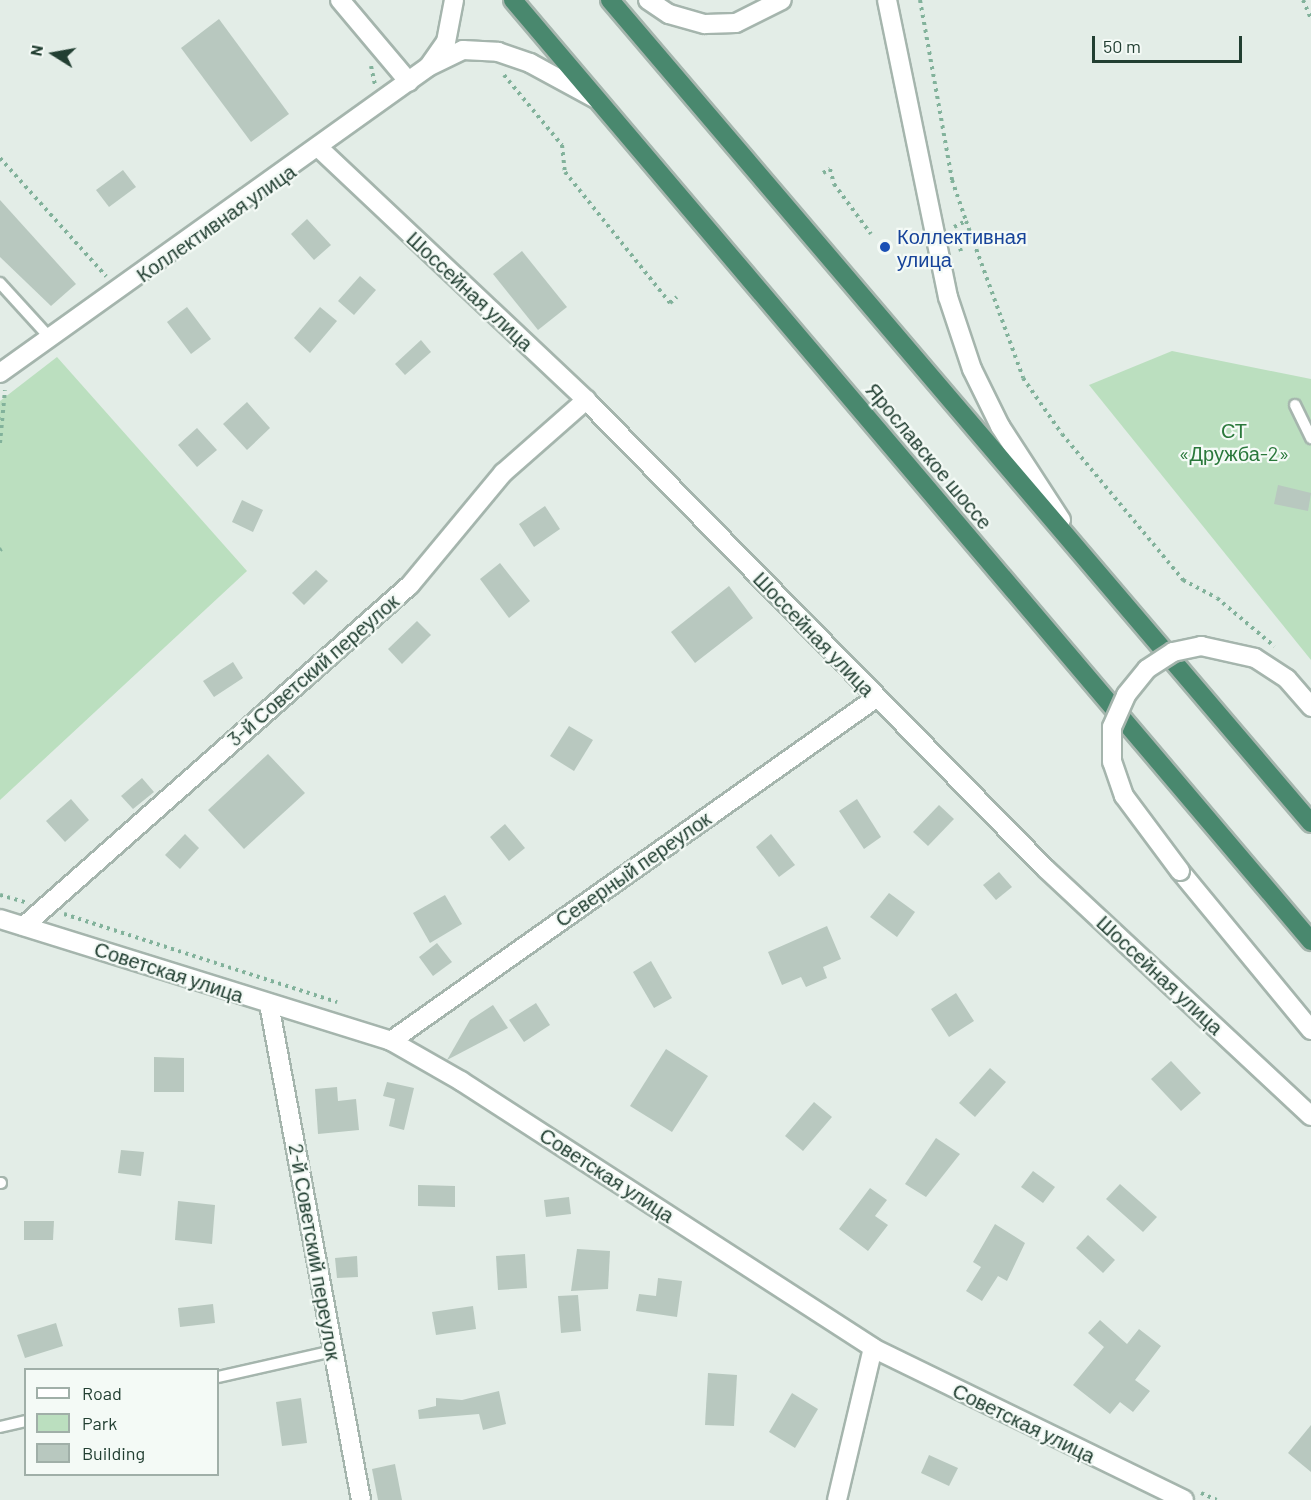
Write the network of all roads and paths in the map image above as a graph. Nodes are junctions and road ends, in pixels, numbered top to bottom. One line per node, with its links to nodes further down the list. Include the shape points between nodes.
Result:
1 (340, 0): 14 (street)
2 (454, 0): 12 (street, Коллективная улица, via 450,33)
3 (513, 0): 16 (highway, Ярославское шоссе)
4 (610, 0): 32 (highway)
5 (648, 0): 6 (street, via 669,14 705,24 736,23)
6 (782, 0)
7 (887, 0): 32 (street, via 948,297 972,369 1000,426)
8 (920, 0): 20 (path, via 952,180)
9 (1303, 0): 10 (path)
10 (1311, 19)
11 (364, 57): 15 (path)
12 (428, 68): 14 (street, Коллективная улица); 16 (street, Коллективная улица, via 463,50 498,52 530,63)
13 (500, 70): 25 (path, via 562,145 565,172 670,303)
14 (409, 82): 17 (street, Коллективная улица)
15 (375, 92)
16 (599, 101): 39 (highway, Ярославское шоссе)
17 (320, 149): 24 (street, Коллективная улица); 28 (street, Шоссейная улица)
18 (0, 158): 24 (path)
19 (823, 173): 21 (path, via 830,169 834,184)
20 (966, 221): 22 (path, via 954,226); 33 (path, via 1023,378 1062,434 1183,580 1217,598)
21 (871, 234)
22 (961, 251)
23 (0, 282): 26 (lane)
24 (120, 291): 26 (street, Коллективная улица)
25 (677, 297)
26 (51, 339): 27 (street, Коллективная улица)
27 (4, 370): 31 (path)
28 (586, 400): 34 (street, Шоссейная улица); 38 (street, 3-й Советский переулок, via 503,473 411,585)
29 (1295, 405): 30 (lane)
30 (1311, 438)
31 (0, 442)
32 (1085, 557): 36 (highway)
33 (1283, 654)
34 (876, 698): 42 (street, Северный переулок); 43 (street, Шоссейная улица, via 1046,869)
35 (1311, 707): 41 (street, bridge, via 1287,679 1255,658 1201,646 1173,652 1147,669 1126,695 1112,727 1112,762 1124,796 1180,871)
36 (1311, 824)
37 (0, 919): 38 (street, Советская улица)
38 (24, 926): 40 (street, Советская улица)
39 (1311, 941)
40 (268, 1004): 42 (street, Советская улица); 45 (street, 2-й Советский переулок)
41 (1311, 1030)
42 (390, 1041): 44 (street, Советская улица, via 461,1081)
43 (1311, 1116)
44 (873, 1348): 50 (street); 51 (street, Советская улица)
45 (333, 1351): 46 (lane); 49 (street, 2-й Советский переулок)
46 (219, 1377)
47 (24, 1422): 48 (lane)
48 (0, 1427)
49 (361, 1500)
50 (837, 1500)
51 (1184, 1500)

